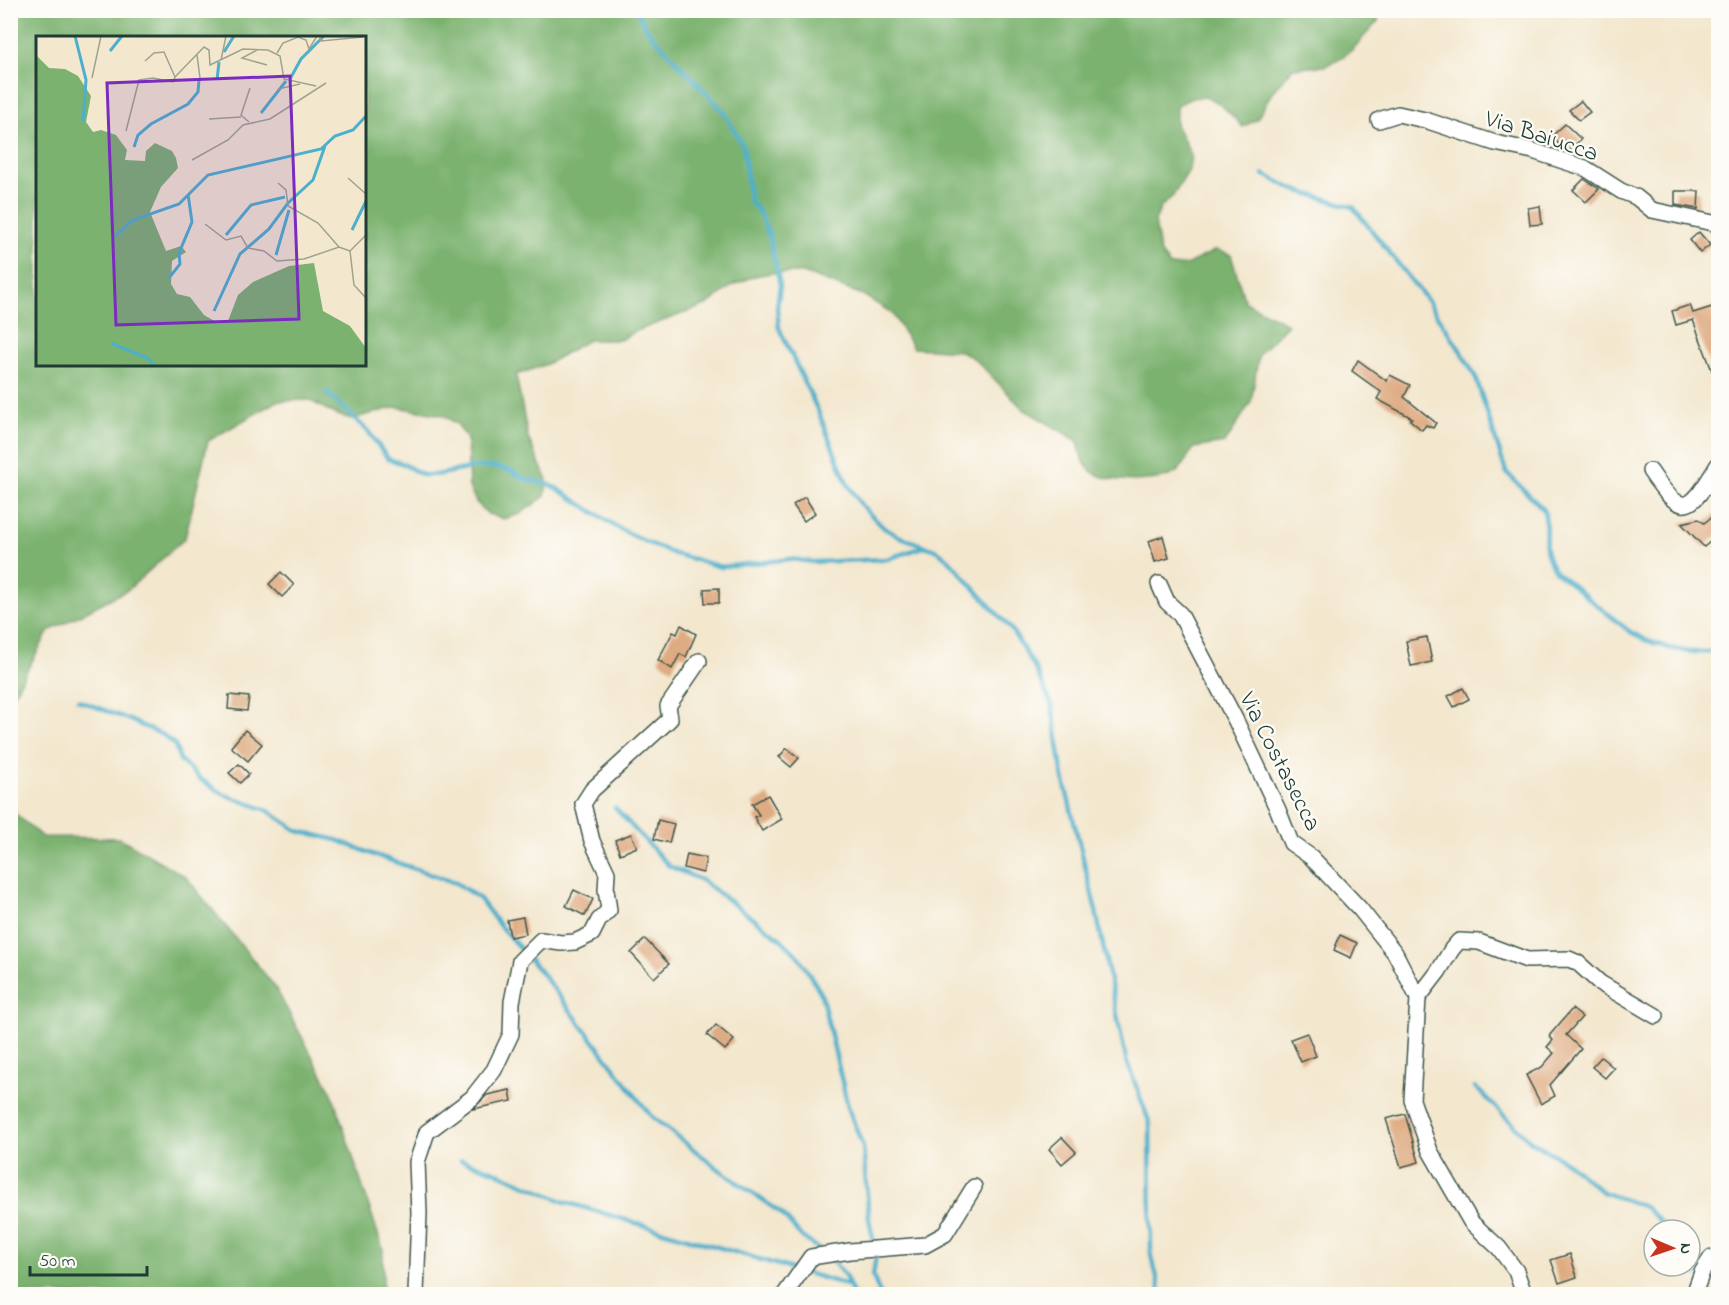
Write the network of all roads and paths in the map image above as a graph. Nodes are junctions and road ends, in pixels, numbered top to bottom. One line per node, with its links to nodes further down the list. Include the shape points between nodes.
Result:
1 (1379, 120): 2 (street, Via Baiucca, via 1398,114 1533,151 1585,168 1652,210)
2 (1719, 224)
3 (1718, 464): 4 (street, via 1699,496 1685,505 1664,492)
4 (1650, 471)
5 (1159, 584): 7 (street, Via Costasecca, via 1167,602 1180,614 1236,721 1291,843 1311,857 1360,909 1395,953)
6 (699, 661): 11 (street, via 668,706 670,719 592,790 583,804 592,842 607,873 609,910 592,934 575,942 541,940 520,961 512,1002 512,1034 494,1070 472,1098 427,1132 417,1162)
7 (1418, 998): 8 (street, via 1459,941 1470,941 1527,960 1569,959 1600,983); 13 (street, via 1412,1100 1419,1121 1430,1151 1471,1222 1499,1248 1516,1271)
8 (1656, 1016)
9 (974, 1187): 12 (street, via 945,1234 925,1245 811,1257)
10 (1719, 1257): 14 (street, via 1711,1258)
11 (416, 1294)
12 (785, 1294)
13 (1524, 1294)
14 (1694, 1294)

